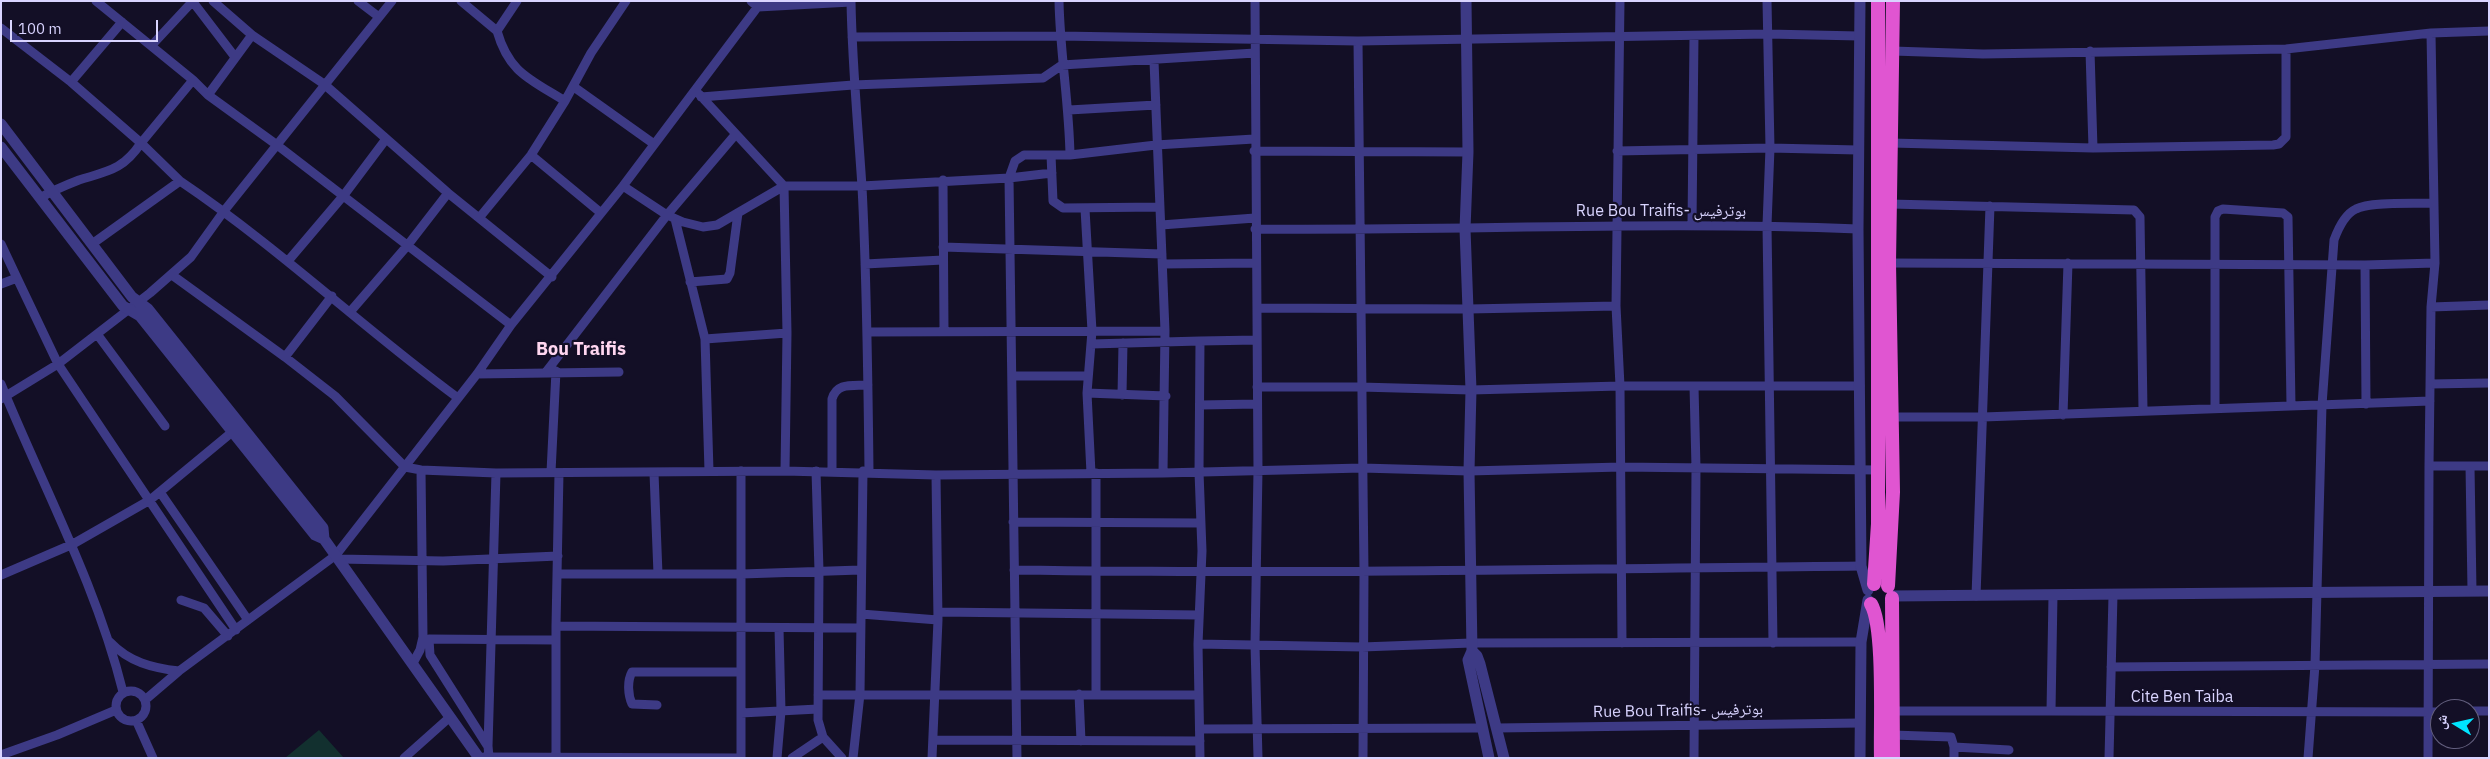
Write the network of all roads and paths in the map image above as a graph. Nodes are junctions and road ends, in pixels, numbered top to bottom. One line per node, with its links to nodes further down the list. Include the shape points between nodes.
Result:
1 (96, 1): 20 (street)
2 (213, 1): 26 (street)
3 (358, 1): 19 (street)
4 (392, 1): 19 (street)
5 (461, 1): 22 (street)
6 (517, 1): 22 (street)
7 (626, 1): 47 (street, via 590,53)
8 (1059, 1): 27 (street)
9 (1255, 1): 32 (street)
10 (1466, 1): 33 (street)
11 (1620, 1): 31 (street)
12 (1766, 1): 25 (street)
13 (1860, 1): 29 (street)
14 (1878, 1): 200 (highway)
15 (1893, 1): 37 (highway)
16 (193, 2): 35 (street); 40 (street)
17 (851, 2): 18 (street); 30 (street)
18 (757, 3): 48 (street)
19 (379, 18): 45 (street)
20 (122, 22): 35 (street); 44 (street)
21 (1, 28): 44 (street)
22 (497, 31): 50 (street, via 502,48 516,70)
23 (2489, 31): 24 (street)
24 (2431, 33): 36 (street); 85 (street)
25 (1768, 34): 28 (street); 29 (street); 63 (street)
26 (252, 35): 40 (street); 45 (street)
27 (1060, 36): 30 (street); 32 (street); 42 (street)
28 (1694, 36): 31 (street); 65 (street)
29 (1859, 36): 66 (street)
30 (852, 37): 46 (street)
31 (1618, 38): 33 (street); 69 (street)
32 (1256, 39): 34 (street); 39 (street)
33 (1467, 39): 34 (street); 70 (street)
34 (1358, 40): 68 (street)
35 (152, 44): 43 (street)
36 (2286, 49): 38 (street); 64 (street, via 2286,136 2279,144)
37 (1893, 51): 38 (street, via 1984,54); 58 (highway)
38 (2090, 51): 64 (street)
39 (1255, 53): 41 (street); 55 (street)
40 (235, 56): 49 (street)
41 (1154, 60): 42 (street); 51 (street)
42 (1062, 65): 46 (street, via 1043,78); 52 (street)
43 (193, 80): 49 (street); 57 (street)
44 (71, 82): 57 (street)
45 (324, 84): 56 (street); 59 (street)
46 (853, 85): 48 (street); 80 (street)
47 (574, 87): 50 (street); 60 (street)
48 (698, 94): 54 (street); 60 (street)
49 (208, 95): 59 (street)
50 (566, 101): 71 (street)
51 (1156, 105): 52 (street); 61 (street)
52 (1069, 110): 73 (street)
53 (1, 124): 81 (street)
54 (735, 135): 79 (street); 93 (street)
55 (1254, 139): 61 (street); 67 (street)
56 (386, 140): 82 (street); 83 (street)
57 (141, 143): 77 (street); 81 (street, via 120,166)
58 (1891, 143): 64 (street); 86 (highway)
59 (277, 144): 83 (street); 90 (street)
60 (654, 144): 78 (street)
61 (1156, 145): 73 (street); 88 (street)
62 (1, 147): 84 (street)
63 (1770, 148): 65 (street); 66 (street); 99 (street)
64 (2092, 148)
65 (1693, 150): 69 (street); 98 (street)
66 (1858, 150): 102 (street)
67 (1254, 151): 68 (street); 95 (street)
68 (1358, 151): 70 (street); 103 (street)
69 (1617, 151): 97 (street)
70 (1468, 152): 101 (street)
71 (531, 155): 91 (street); 94 (street)
72 (1051, 155): 73 (street); 74 (street); 75 (street, via 1018,157)
73 (1070, 155)
74 (1052, 173): 75 (street); 89 (street, via 1053,202 1063,208)
75 (1009, 178): 76 (street); 108 (street)
76 (943, 180): 80 (street); 107 (street)
77 (180, 181): 90 (street); 105 (street)
78 (623, 186): 91 (street); 93 (street)
79 (784, 186): 80 (street); 92 (street); 145 (street)
80 (862, 186): 118 (street)
81 (52, 192): 84 (street); 105 (street)
82 (448, 193): 94 (street); 106 (street)
83 (344, 196): 106 (street); 112 (street)
84 (40, 198): 132 (street, via 124,306)
85 (2434, 203): 117 (street); 123 (street, via 2356,208 2338,230)
86 (1890, 204): 87 (street); 114 (highway)
87 (1990, 206): 116 (street, via 2134,210 2140,217); 122 (street)
88 (1160, 207): 89 (street); 96 (street)
89 (1085, 209): 109 (street)
90 (224, 211): 112 (street); 125 (street, via 191,257)
91 (601, 213): 126 (street)
92 (738, 213): 93 (street, via 709,227); 128 (street, via 727,280)
93 (671, 217): 128 (street); 156 (street)
94 (480, 218): 126 (street)
95 (1255, 218): 96 (street); 100 (street)
96 (1161, 225): 110 (street)
97 (1616, 225): 98 (street, Rue Bou Traifis- بوترفيس); 101 (street, Rue Bou Traifis- بوترفيس); 133 (street)
98 (1692, 225): 99 (street, Rue Bou Traifis- بوترفيس)
99 (1767, 225): 102 (street, Rue Bou Traifis- بوترفيس); 170 (street)
100 (1255, 229): 103 (street, Rue Bou Traifis- بوترفيس); 113 (street)
101 (1465, 229): 103 (street, Rue Bou Traifis- بوترفيس); 137 (street)
102 (1858, 229): 168 (street)
103 (1360, 230): 134 (street)
104 (1, 244): 127 (street)
105 (92, 244): 132 (street, via 132,297)
106 (407, 246): 138 (street); 139 (street)
107 (943, 247): 108 (street); 111 (street)
108 (1010, 250): 109 (street); 143 (street)
109 (1087, 252): 110 (street); 144 (street)
110 (1162, 254): 119 (street)
111 (943, 260): 118 (street); 140 (street)
112 (288, 261): 130 (street)
113 (1255, 263): 119 (street); 136 (street)
114 (1889, 263): 122 (street); 186 (highway)
115 (2068, 263): 116 (street); 122 (street); 185 (street)
116 (2140, 263): 120 (street); 184 (street)
117 (2435, 263): 124 (street); 135 (street)
118 (865, 264): 142 (street)
119 (1163, 264): 141 (street)
120 (2214, 264): 121 (street); 121 (street, via 2216,217 2223,209 2286,214); 183 (street)
121 (2290, 264): 123 (street); 182 (street)
122 (1989, 265): 187 (street)
123 (2332, 265): 124 (street); 181 (street)
124 (2365, 265): 179 (street)
125 (172, 275): 132 (street); 153 (street)
126 (552, 277): 139 (street)
127 (17, 278): 129 (street); 154 (street)
128 (690, 282): 147 (street)
129 (1, 284)
130 (332, 296): 138 (street); 153 (street)
131 (2489, 305): 135 (street)
132 (134, 306): 146 (street); 189 (street)
133 (1616, 306): 137 (street); 166 (street)
134 (1362, 307): 136 (street); 137 (street); 165 (street)
135 (2431, 307): 163 (street)
136 (1257, 308): 148 (street)
137 (1469, 309): 171 (street)
138 (350, 312): 176 (street)
139 (511, 325): 158 (street)
140 (944, 331): 142 (street); 143 (street)
141 (1166, 331): 144 (street); 151 (street)
142 (868, 332): 164 (street)
143 (1011, 332): 144 (street); 159 (street)
144 (1092, 332): 152 (street)
145 (787, 333): 147 (street); 203 (street)
146 (96, 334): 154 (street); 188 (street)
147 (705, 339): 201 (street)
148 (1257, 340): 149 (street); 169 (street)
149 (1200, 341): 151 (street); 180 (street)
150 (1123, 343): 151 (street); 152 (street); 173 (street)
151 (1165, 343): 174 (street)
152 (1091, 344): 160 (street)
153 (285, 357): 193 (street, via 335,396)
154 (58, 364): 175 (street); 218 (street)
155 (556, 371): 156 (street); 157 (street); 211 (street)
156 (546, 372): 158 (street)
157 (619, 372)
158 (477, 374): 176 (street)
159 (1012, 376): 160 (street); 213 (street)
160 (1087, 376): 172 (street)
161 (2489, 383): 163 (street)
162 (1, 384): 175 (street)
163 (2430, 384): 177 (street)
164 (868, 385): 205 (street, via 840,386 835,390 832,399); 206 (street)
165 (1360, 386): 169 (street); 171 (street); 195 (street)
166 (1620, 386): 167 (street); 171 (street); 194 (street)
167 (1694, 386): 170 (street); 196 (street)
168 (1860, 386): 170 (street); 207 (street)
169 (1258, 387): 178 (street)
170 (1769, 387): 197 (street)
171 (1471, 390): 209 (street)
172 (1087, 393): 173 (street); 214 (street)
173 (1122, 395): 174 (street)
174 (1166, 396): 215 (street)
175 (4, 398): 222 (street)
176 (458, 398): 193 (street)
177 (2430, 401): 179 (street); 190 (street)
178 (1257, 404): 180 (street); 199 (street)
179 (2366, 404): 181 (street)
180 (1200, 405): 208 (street)
181 (2322, 405): 182 (street); 247 (street)
182 (2291, 406): 183 (street)
183 (2215, 408): 184 (street)
184 (2143, 410): 185 (street)
185 (2063, 415): 187 (street)
186 (1892, 417): 187 (street); 246 (highway, via 1893,492)
187 (1983, 418): 250 (street)
188 (165, 426)
189 (237, 428): 217 (street); 224 (street, via 315,536 324,539)
190 (2429, 466): 191 (street); 245 (street)
191 (2470, 466): 192 (street); 243 (street)
192 (2489, 466)
193 (405, 467): 198 (street); 224 (street)
194 (1621, 467): 196 (street); 209 (street); 230 (street)
195 (1362, 468): 199 (street); 209 (street); 238 (street)
196 (1696, 468): 197 (street); 235 (street)
197 (1770, 469): 207 (street); 228 (street)
198 (421, 470): 210 (street); 225 (street)
199 (1258, 470): 208 (street); 234 (street)
200 (1878, 470): 207 (street); 246 (highway)
201 (709, 471): 202 (street); 212 (street)
202 (741, 471): 203 (street); 241 (street)
203 (786, 471): 204 (street)
204 (816, 471): 205 (street); 236 (street)
205 (832, 471): 206 (street)
206 (866, 471): 216 (street); 231 (street)
207 (1860, 471): 227 (street)
208 (1199, 472): 215 (street); 221 (street)
209 (1469, 472): 229 (street)
210 (496, 473): 211 (street); 226 (street)
211 (555, 473): 212 (street); 223 (street)
212 (654, 473): 240 (street)
213 (1012, 473): 214 (street); 216 (street); 219 (street)
214 (1093, 473): 215 (street); 220 (street)
215 (1163, 473)
216 (936, 475): 256 (street)
217 (160, 492): 218 (street); 257 (street)
218 (150, 500): 222 (street); 263 (street)
219 (1013, 522): 220 (street); 232 (street)
220 (1095, 522): 221 (street); 237 (street)
221 (1201, 523): 233 (street)
222 (73, 544): 242 (street); 265 (street)
223 (558, 556): 226 (street); 239 (street)
224 (337, 557): 225 (street); 257 (street); 276 (street)
225 (424, 560): 226 (street); 276 (street, via 423,637)
226 (492, 560): 266 (street)
227 (1861, 566): 228 (street); 246 (street)
228 (1773, 567): 235 (street); 269 (street)
229 (1470, 569): 230 (street); 238 (street); 275 (street)
230 (1620, 569): 235 (street); 271 (street)
231 (860, 570): 236 (street); 254 (street)
232 (1014, 570): 237 (street); 252 (street)
233 (1200, 570): 234 (street); 237 (street); 255 (street)
234 (1255, 570): 238 (street); 273 (street)
235 (1695, 570): 272 (street)
236 (819, 571): 241 (street); 261 (street)
237 (1097, 571): 253 (street)
238 (1364, 572): 274 (street)
239 (558, 574): 240 (street); 258 (street)
240 (658, 574): 241 (street)
241 (742, 574): 259 (street)
242 (1, 575)
243 (2472, 591): 244 (street); 245 (street)
244 (2489, 591)
245 (2428, 593): 247 (street); 277 (street)
246 (1879, 594): 250 (street); 268 (street); 296 (highway); 340 (highway, via 1876,616)
247 (2317, 594): 249 (street); 279 (street)
248 (2053, 595): 249 (street); 250 (street); 298 (street)
249 (2113, 595): 280 (street)
250 (1976, 596)
251 (181, 600): 264 (street, via 204,608)
252 (1015, 611): 253 (street); 256 (street); 286 (street)
253 (1097, 613): 255 (street); 288 (street)
254 (861, 614): 256 (street); 262 (street)
255 (1199, 615): 270 (street)
256 (938, 616): 285 (street)
257 (248, 620): 263 (street)
258 (556, 626): 259 (street); 267 (street)
259 (741, 628): 260 (street); 282 (street)
260 (779, 628): 261 (street); 297 (street)
261 (818, 628): 262 (street); 289 (street)
262 (860, 628): 284 (street)
263 (236, 630): 264 (street)
264 (228, 636): 281 (street)
265 (108, 639): 281 (street, via 129,658 160,669); 283 (street)
266 (491, 639): 267 (street); 318 (street); 318 (street, via 431,638 428,642 430,655)
267 (556, 640): 325 (street)
268 (1861, 642): 269 (street); 305 (street)
269 (1773, 643): 272 (street)
270 (1198, 644): 273 (street); 290 (street)
271 (1622, 644): 272 (street); 275 (street)
272 (1695, 644): 306 (street)
273 (1255, 645): 274 (street); 310 (street)
274 (1362, 647): 275 (street); 311 (street)
275 (1471, 647): 307 (street, via 1468,660); 308 (street, via 1477,656)
276 (413, 663): 303 (street)
277 (2430, 664): 278 (street); 279 (street); 291 (street)
278 (2489, 664)
279 (2315, 665): 280 (street); 300 (street)
280 (2110, 667): 299 (street)
281 (179, 671): 292 (street)
282 (741, 672): 293 (street, via 632,672 628,696 632,704); 302 (street)
283 (123, 692): 292 (street, via 133,690); 295 (street, via 117,700)
284 (860, 694): 285 (street); 289 (street); 330 (street)
285 (935, 694): 286 (street); 314 (street)
286 (1014, 694): 287 (street); 315 (street)
287 (1079, 694): 288 (street); 316 (street)
288 (1096, 694): 290 (street)
289 (818, 695): 294 (street)
290 (1198, 695): 309 (street)
291 (2430, 699)
292 (145, 700): 304 (street, via 143,714)
293 (657, 705)
294 (818, 709): 297 (street); 313 (street)
295 (116, 710): 304 (street, via 126,720); 321 (street)
296 (1892, 710): 298 (street, Cite Ben Taiba); 312 (highway)
297 (781, 711): 302 (street); 327 (street)
298 (2051, 711): 299 (street, Cite Ben Taiba)
299 (2110, 712): 300 (street, Cite Ben Taiba); 343 (street)
300 (2311, 712): 301 (street, Cite Ben Taiba); 344 (street)
301 (2430, 712): 345 (street)
302 (741, 713): 326 (street)
303 (450, 717): 322 (street); 323 (street)
304 (136, 720): 324 (street)
305 (1860, 723): 306 (street, Rue Bou Traifis- بوترفيس); 339 (street)
306 (1693, 727): 308 (street, Rue Bou Traifis- بوترفيس); 338 (street)
307 (1482, 728): 311 (street); 336 (street)
308 (1497, 728): 337 (street)
309 (1201, 729): 310 (street); 317 (street)
310 (1258, 730): 311 (street); 334 (street)
311 (1363, 730): 335 (street)
312 (1893, 735): 319 (street, via 1951,737); 341 (highway)
313 (823, 737): 328 (street); 329 (street)
314 (933, 740): 315 (street); 331 (street)
315 (1015, 740): 316 (street); 332 (street)
316 (1080, 740): 317 (street)
317 (1200, 741): 333 (street)
318 (488, 746): 323 (street)
319 (1954, 747): 320 (street); 342 (street)
320 (2009, 750)
321 (1, 755)
322 (409, 756)
323 (482, 757): 325 (street)
324 (153, 758)
325 (556, 758): 326 (street)
326 (741, 758)
327 (776, 758)
328 (792, 758)
329 (842, 758)
330 (854, 758)
331 (932, 758)
332 (1016, 758)
333 (1200, 758)
334 (1258, 758)
335 (1363, 758)
336 (1489, 758)
337 (1504, 758)
338 (1694, 758)
339 (1860, 758)
340 (1881, 758)
341 (1893, 758)
342 (1954, 758)
343 (2110, 758)
344 (2308, 758)
345 (2428, 758)

